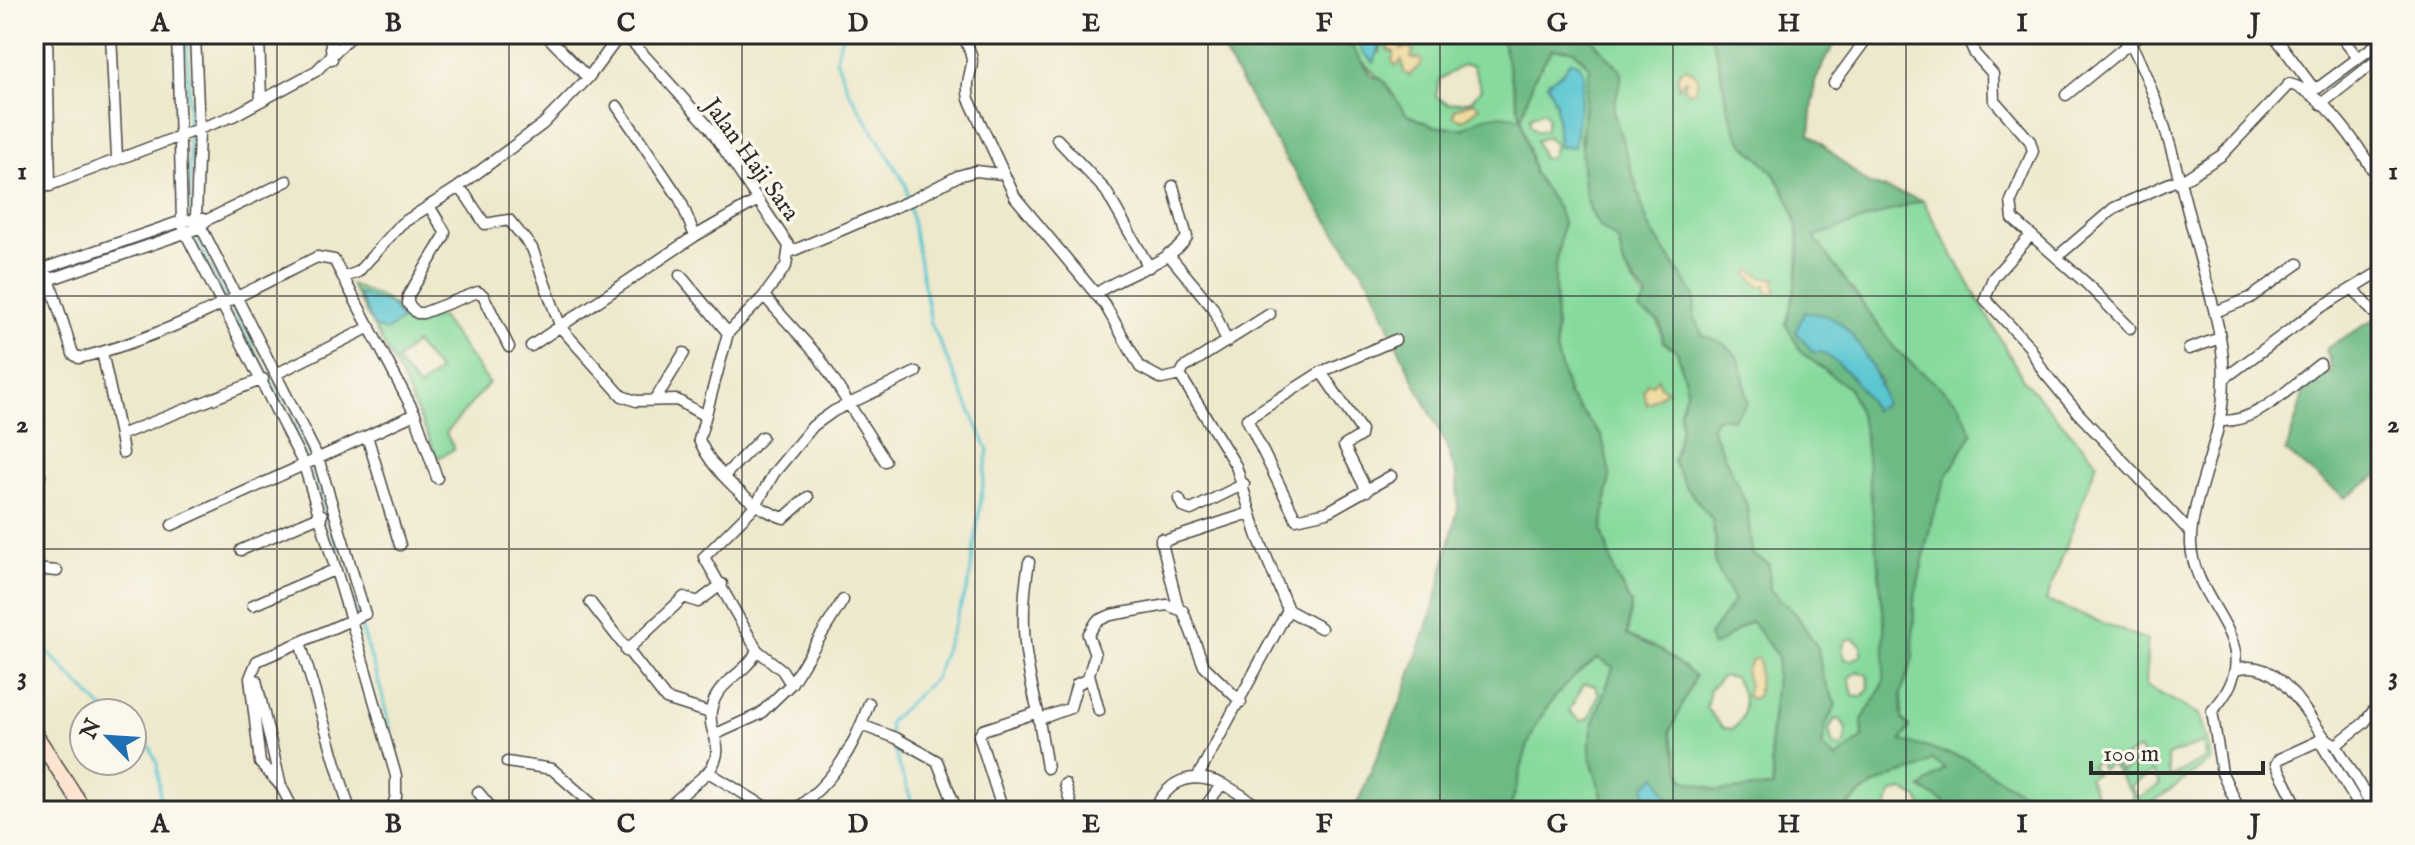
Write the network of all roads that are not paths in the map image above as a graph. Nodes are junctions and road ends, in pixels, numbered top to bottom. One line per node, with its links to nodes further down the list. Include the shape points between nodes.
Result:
1 (47, 34): 35 (street)
2 (111, 34): 30 (street)
3 (177, 34): 28 (street)
4 (195, 34): 27 (street)
5 (259, 34): 24 (street)
6 (330, 34): 20 (street)
7 (353, 34): 20 (street)
8 (545, 34): 21 (street)
9 (623, 34): 21 (street); 39 (street, Jalan Haji Sara, via 709,127)
10 (962, 34): 31 (street, via 974,57 969,99)
11 (1870, 34): 22 (street)
12 (1966, 34): 42 (street, via 1993,74 1994,100 2033,145 2011,211)
13 (2141, 34): 16 (street)
14 (2273, 34): 19 (street, via 2318,88)
15 (2339, 34): 19 (street)
16 (2128, 38): 23 (street); 33 (street, via 2148,73)
17 (2381, 41): 19 (street)
18 (2381, 57): 25 (street)
19 (2358, 58)
20 (332, 59): 24 (street)
21 (588, 78): 37 (street, via 543,124)
22 (1834, 83)
23 (2066, 95)
24 (261, 101): 27 (street)
25 (2321, 104): 32 (street); 33 (street, via 2296,86 2285,86 2222,155)
26 (617, 106): 43 (street, via 680,199)
27 (198, 131): 28 (street); 41 (street)
28 (180, 138): 30 (street); 41 (street)
29 (1057, 139): 48 (street, via 1106,191)
30 (117, 158): 35 (street)
31 (1002, 174): 44 (street, via 976,171 958,176); 57 (street, via 1024,209)
32 (2377, 177)
33 (2180, 180): 46 (street, via 2114,208); 61 (street)
34 (287, 181): 41 (street)
35 (50, 186): 38 (street)
36 (1173, 186): 45 (street, via 1187,237)
37 (457, 188): 40 (street); 64 (street, via 485,224 509,220 532,248)
38 (34, 191)
39 (758, 200): 43 (street); 44 (street, Jalan Haji Sara)
40 (429, 206): 53 (street, via 392,233 358,272); 71 (street, via 444,237 408,304 423,313 478,292)
41 (192, 224): 49 (street); 54 (street); 59 (street)
42 (2031, 235): 46 (street); 106 (street, via 1993,278 1985,299 2029,346 2078,413)
43 (695, 236): 64 (street)
44 (790, 252): 58 (street, Jalan Haji Sara)
45 (1168, 254): 48 (street); 69 (street, via 1213,308)
46 (2057, 257): 65 (street)
47 (2298, 264): 61 (street, via 2250,298)
48 (1149, 267): 57 (street)
49 (46, 269): 51 (street); 54 (street)
50 (2381, 271): 56 (street)
51 (34, 272)
52 (680, 275): 66 (street)
53 (345, 277): 59 (street, via 334,260 317,257); 63 (street)
54 (49, 281): 55 (street); 73 (street, via 73,354 79,358)
55 (34, 285)
56 (2353, 288): 60 (street, via 2373,312); 80 (street)
57 (1096, 294): 79 (street, via 1140,367 1162,379)
58 (764, 296): 66 (street, Jalan Haji Sara); 83 (street, via 819,357)
59 (230, 301): 73 (street); 78 (street); 81 (street)
60 (2381, 310)
61 (2215, 312): 67 (street)
62 (1270, 314): 69 (street)
63 (370, 327): 78 (street); 84 (street)
64 (561, 328): 70 (street); 82 (street, via 622,396)
65 (2130, 328)
66 (728, 333): 85 (street)
67 (2220, 338): 72 (street); 80 (street)
68 (1395, 340): 77 (street)
69 (1227, 342): 79 (street)
70 (531, 346)
71 (509, 347)
72 (2189, 349)
73 (102, 352): 87 (street)
74 (684, 353): 82 (street)
75 (2320, 364): 86 (street, via 2253,415)
76 (916, 372): 83 (street)
77 (1321, 372): 98 (street, via 1362,432 1344,446); 98 (street, via 1247,419 1296,519 1327,512)
78 (276, 374): 92 (street)
79 (1180, 375): 97 (street)
80 (2225, 378): 86 (street)
81 (263, 379): 87 (street); 92 (street)
82 (655, 400): 85 (street, via 677,400)
83 (848, 404): 91 (street); 101 (street, via 813,426 794,446)
84 (415, 414): 88 (street); 96 (street)
85 (705, 416): 94 (street, via 699,440)
86 (2221, 421): 106 (street)
87 (120, 435): 90 (street)
88 (367, 436): 92 (street); 107 (street)
89 (762, 437): 94 (street)
90 (123, 453)
91 (885, 461)
92 (312, 462): 104 (street); 105 (street); 119 (street, via 365,614)
93 (40, 475): 102 (street)
94 (725, 475): 101 (street)
95 (1391, 476): 98 (street)
96 (437, 478)
97 (1244, 484): 100 (street, via 1191,510); 103 (street)
98 (1367, 491)
99 (808, 497): 101 (street, via 784,518)
100 (1179, 499)
101 (756, 505): 113 (street, via 704,557)
102 (34, 509)
103 (1250, 513): 117 (street, via 1161,540); 118 (street)
104 (322, 515): 108 (street); 111 (street)
105 (172, 525)
106 (2191, 533): 124 (street, via 2197,570 2230,637)
107 (400, 545)
108 (241, 550)
109 (1029, 562): 132 (street, via 1021,616 1025,663)
110 (34, 569): 112 (street)
111 (334, 570): 116 (street); 119 (street)
112 (57, 571)
113 (722, 584): 122 (street); 123 (street, via 698,602 684,597)
114 (843, 600): 126 (street)
115 (590, 602): 123 (street)
116 (253, 605)
117 (1178, 607): 125 (street, via 1101,618 1088,635 1095,654); 128 (street, via 1187,617 1204,666)
118 (1288, 610): 120 (street); 128 (street)
119 (355, 619): 121 (street); 150 (street, via 396,776)
120 (1321, 628)
121 (300, 642): 148 (street, via 252,667 281,786); 149 (street)
122 (757, 650): 126 (street); 131 (street, via 724,683)
123 (626, 651): 131 (street, via 666,699)
124 (2237, 669): 135 (street, via 2259,667 2273,673); 162 (street, via 2212,711 2222,773)
125 (1090, 678): 130 (street); 132 (street, via 1077,684 1070,708)
126 (791, 684): 134 (street, via 760,714)
127 (2381, 701): 137 (street)
128 (1241, 702): 141 (street)
129 (869, 703): 133 (street)
130 (1099, 711)
131 (710, 713): 134 (street)
132 (1039, 716): 139 (street); 157 (street, via 980,733)
133 (861, 725): 155 (street, via 843,765); 156 (street, via 932,756 941,766)
134 (716, 734): 140 (street, via 717,757)
135 (2322, 739): 137 (street); 163 (street, via 2276,764); 164 (street)
136 (37, 742): 147 (main road)
137 (2336, 745): 146 (street)
138 (507, 762): 152 (street, via 552,769)
139 (1047, 768)
140 (708, 772): 153 (street); 154 (street)
141 (1197, 778): 143 (street); 159 (street, via 1176,783)
142 (1065, 784): 158 (street)
143 (1222, 784): 160 (street); 161 (street)
144 (2381, 784): 146 (street)
145 (478, 792): 151 (street)
146 (2365, 795): 165 (street)
147 (81, 809)
148 (294, 811)
149 (350, 811)
150 (390, 811)
151 (494, 811)
152 (600, 811)
153 (664, 811)
154 (772, 811)
155 (793, 811)
156 (957, 811)
157 (1003, 811)
158 (1073, 811)
159 (1152, 811)
160 (1202, 811)
161 (1263, 811)
162 (2240, 811)
163 (2300, 811)
164 (2362, 811)
165 (2375, 811)

